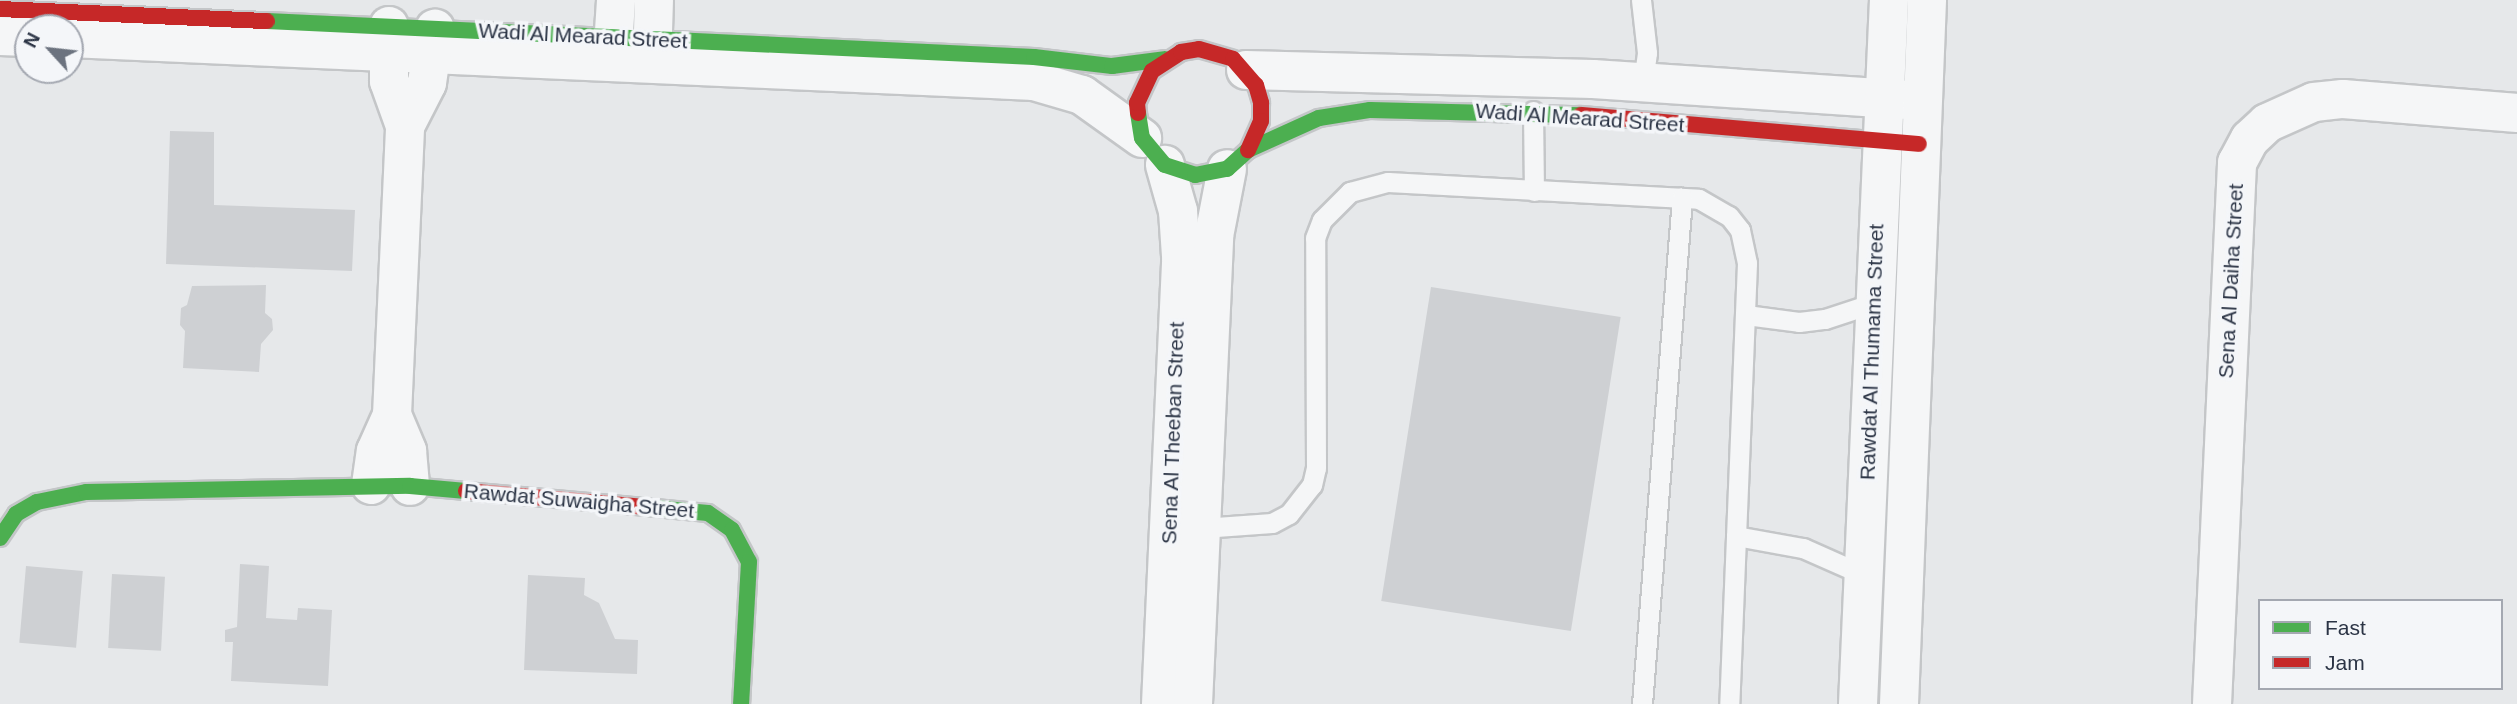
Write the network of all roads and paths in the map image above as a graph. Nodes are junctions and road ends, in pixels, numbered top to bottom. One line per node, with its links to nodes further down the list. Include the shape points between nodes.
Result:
1 (616, 0): 10 (street)
2 (654, 0): 11 (street)
3 (1641, 0): 14 (lane, via 1647,52)
4 (1889, 0): 16 (street, Rawdat Al Thumama Street)
5 (1927, 0): 17 (street, Rawdat Al Thumama Street)
6 (0, 9): 8 (street, Wadi Al Mearad Street)
7 (84, 38): 8 (street, Wadi Al Mearad Street)
8 (388, 38): 9 (street, Wadi Al Mearad Street); 20 (street, via 389,81)
9 (434, 40): 10 (street, Wadi Al Mearad Street); 20 (street, via 427,83)
10 (613, 49): 11 (street, Wadi Al Mearad Street)
11 (652, 51): 12 (street, Wadi Al Mearad Street, via 1034,57 1112,66); 23 (street, Wadi Al Mearad Street, via 1034,81 1082,95)
12 (1165, 59): 13 (street, Wadi Al Mearad Street, via 1199,49 1216,51); 23 (street, via 1142,86 1137,103)
13 (1246, 70): 15 (street, Wadi Al Mearad Street); 24 (street, via 1261,103 1261,121)
14 (1643, 82): 15 (street, Wadi Al Mearad Street); 16 (street, Wadi Al Mearad Street)
15 (1592, 98): 18 (street, Wadi Al Mearad Street); 21 (street, Wadi Al Mearad Street)
16 (1884, 98): 17 (street, Wadi Al Mearad Street); 21 (street, Rawdat Al Thumama Street)
17 (1923, 101): 22 (street, Rawdat Al Thumama Street)
18 (1533, 111): 24 (street, Wadi Al Mearad Street, via 1345,111 1287,131); 25 (lane)
19 (2517, 113): 43 (street, Sena Al Daiha Street, via 2343,99 2314,102 2267,122 2250,139 2237,163)
20 (405, 126): 29 (street)
21 (1881, 141): 22 (street, Wadi Al Mearad Street); 27 (street, Rawdat Al Thumama Street)
22 (1919, 144): 42 (street, Rawdat Al Thumama Street)
23 (1153, 152): 24 (street, Wadi Al Mearad Street, via 1195,174); 37 (street, Sena Al Theeban Street, via 1178,211 1181,256)
24 (1238, 159): 32 (street, Sena Al Theeban Street, via 1214,236)
25 (1534, 191): 26 (lane); 32 (lane, via 1388,182 1368,184 1334,204 1315,238 1316,468 1312,485 1289,514 1272,523)
26 (1682, 198): 28 (lane, via 1715,206 1740,230 1747,263); 39 (lane)
27 (1874, 303): 28 (lane, via 1799,322); 35 (street, Rawdat Al Thumama Street)
28 (1746, 316): 33 (lane)
29 (392, 415): 30 (street, via 376,451); 31 (street, via 407,451)
30 (371, 485): 31 (street, Rawdat Suwaigha Street); 34 (street, Rawdat Suwaigha Street, via 59,494 16,514)
31 (410, 486): 36 (street, Rawdat Suwaigha Street, via 688,509 720,519 743,545 749,562)
32 (1202, 527): 38 (street, Sena Al Theeban Street)
33 (1736, 537): 35 (lane, via 1803,548); 40 (lane)
34 (0, 538)
35 (1864, 575): 41 (street, Rawdat Al Thumama Street)
36 (741, 704)
37 (1161, 704)
38 (1192, 704)
39 (1642, 704)
40 (1729, 704)
41 (1858, 704)
42 (1899, 704)
43 (2212, 704)

